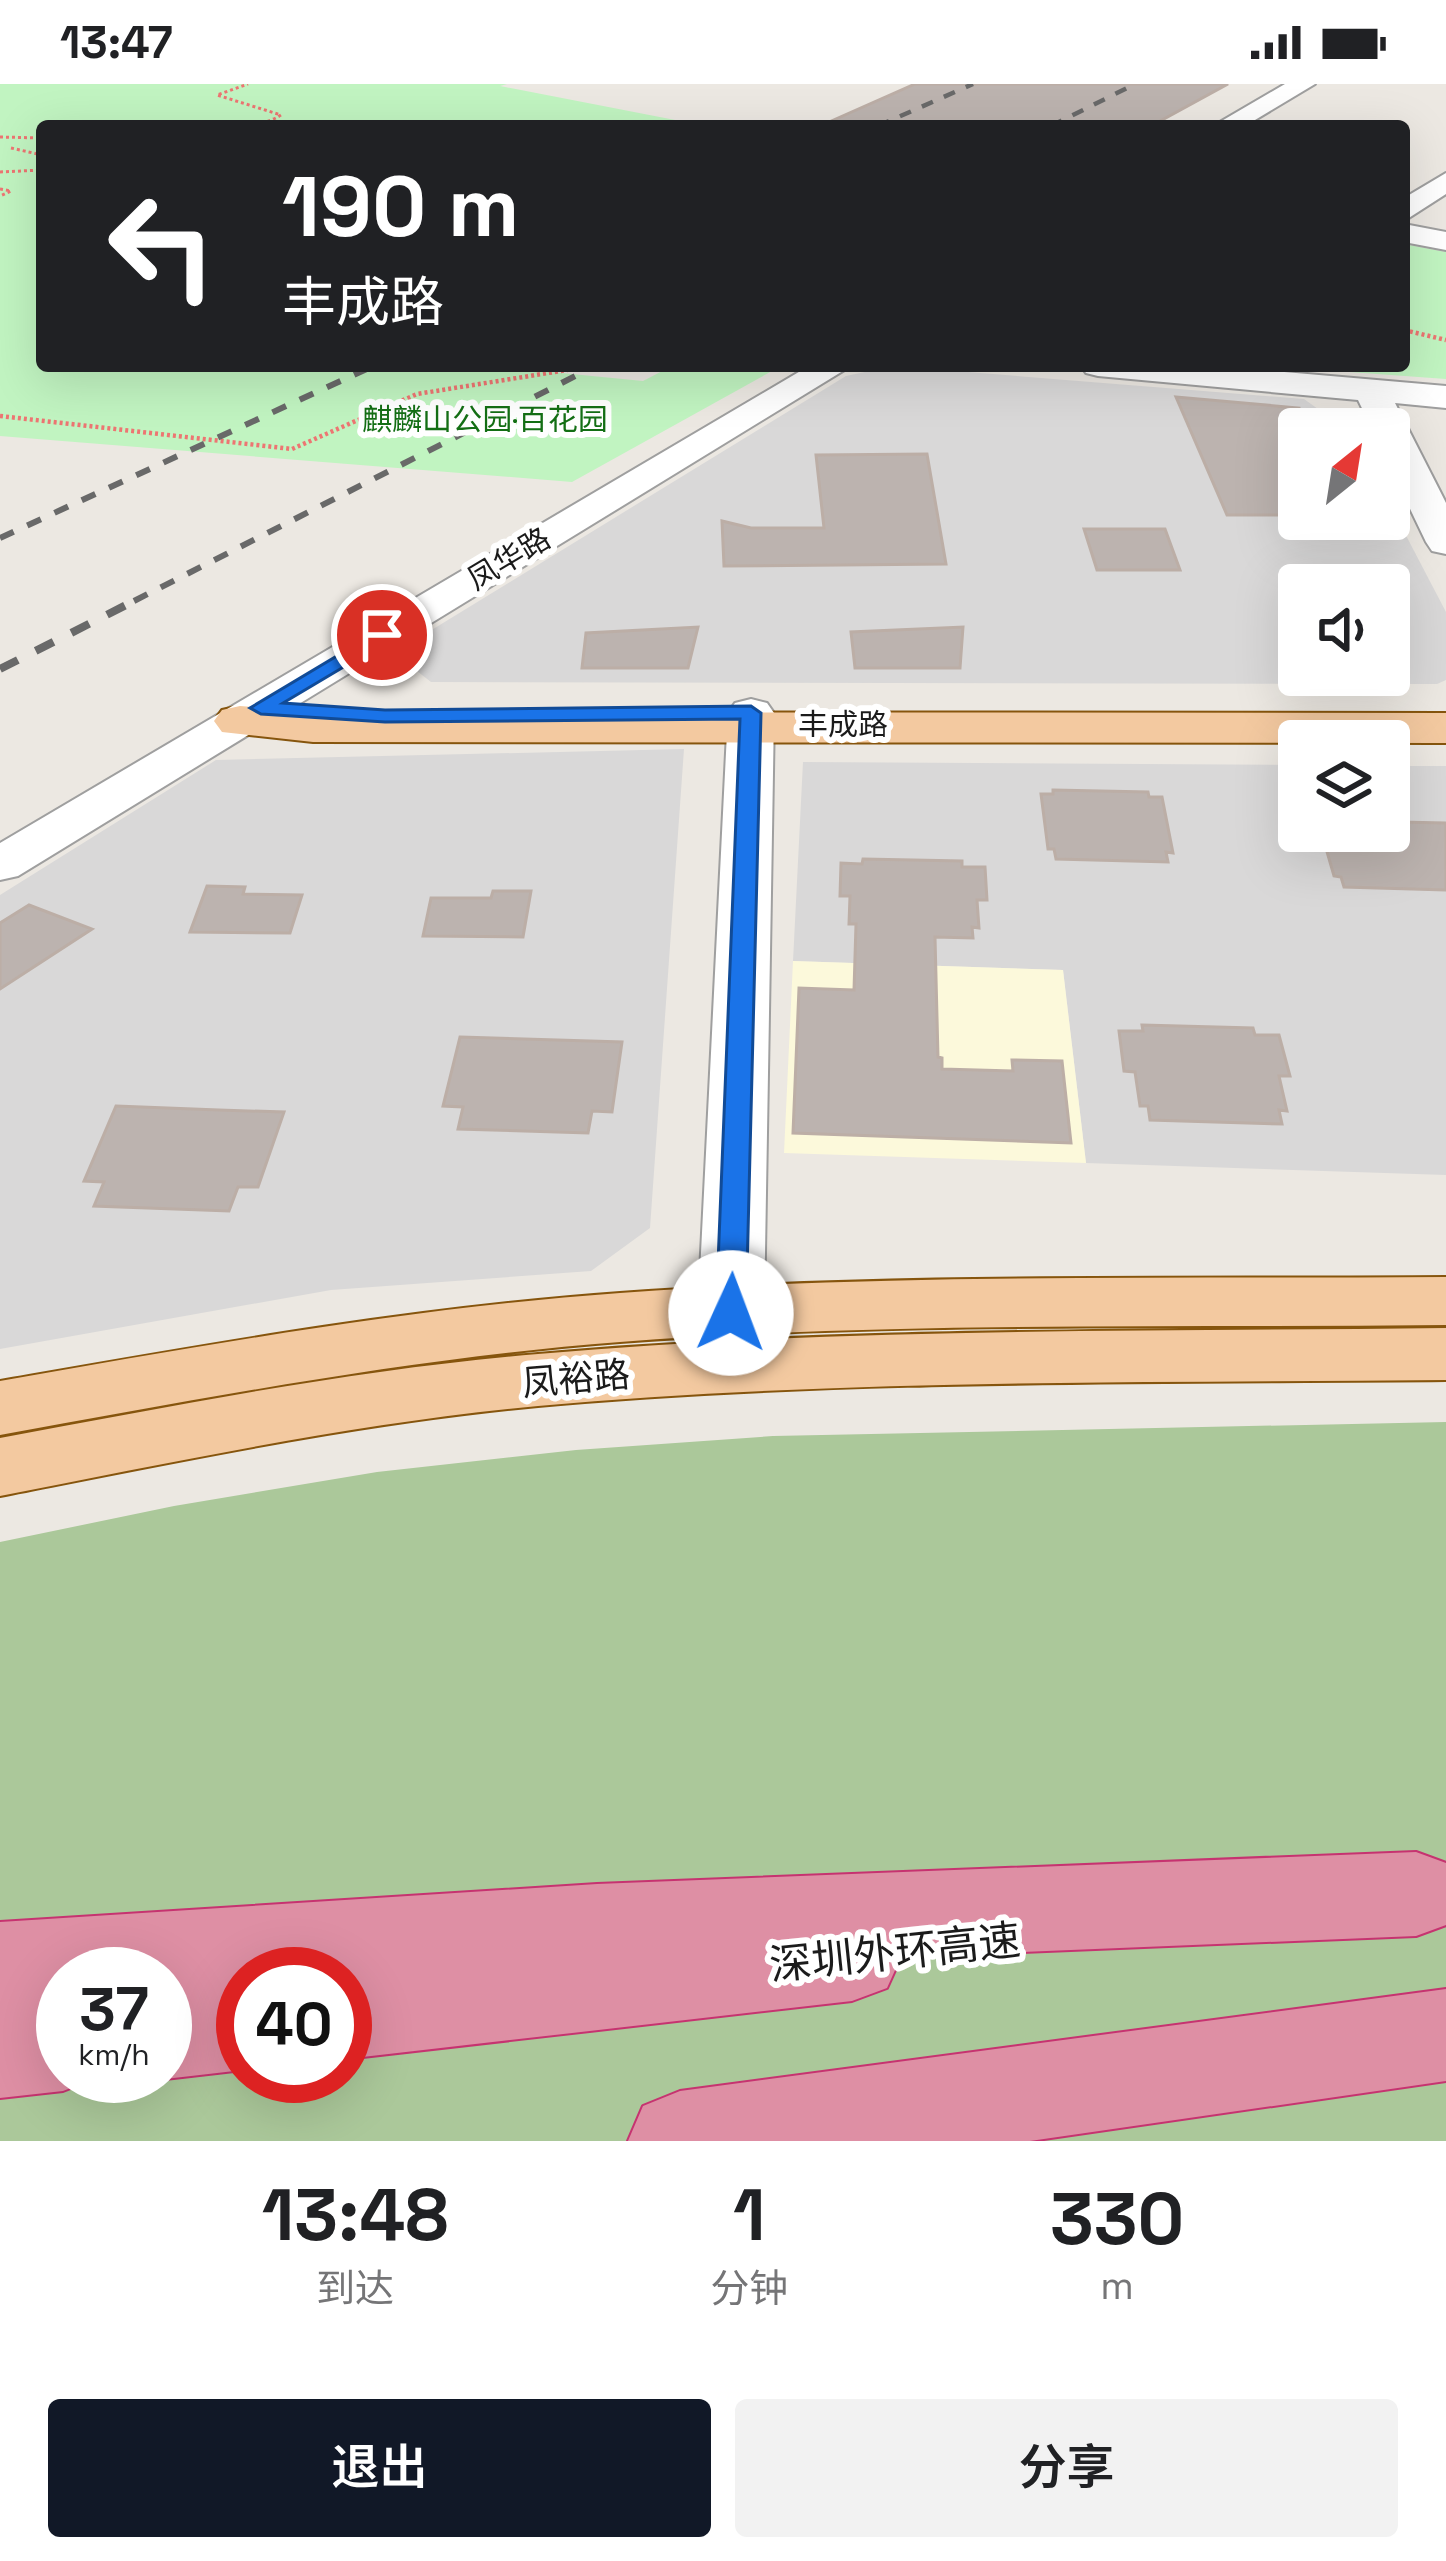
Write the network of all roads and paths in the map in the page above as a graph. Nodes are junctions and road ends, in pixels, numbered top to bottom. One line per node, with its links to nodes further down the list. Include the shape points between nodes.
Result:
1 (248, 84): 3 (path, via 217,94 270,108)
2 (1304, 84): 4 (street)
3 (277, 120)
4 (1237, 120)
5 (0, 138): 6 (path); 8 (path)
6 (36, 138)
7 (0, 148): 8 (path)
8 (11, 148): 9 (path)
9 (36, 153)
10 (36, 170): 11 (path)
11 (0, 172)
12 (1446, 182): 13 (street)
13 (1410, 208)
14 (1410, 225): 15 (street)
15 (1446, 231)
16 (1410, 234): 17 (street)
17 (1446, 241)
18 (1410, 331): 19 (path)
19 (1446, 340)
20 (554, 372): 25 (path, via 416,394 292,448)
21 (824, 372): 28 (street, 凤华路)
22 (1164, 372): 23 (street)
23 (1371, 391): 24 (street); 26 (street)
24 (1446, 398)
25 (0, 416)
26 (1446, 542)
27 (1446, 713): 29 (main road, 丰成路)
28 (250, 714): 29 (main road, 丰成路, via 313,727); 31 (street, 凤华路)
29 (750, 719): 30 (main road, 丰成路); 33 (street)
30 (1446, 728)
31 (0, 865)
32 (1446, 1300): 33 (main road, 凤裕路)
33 (732, 1341): 34 (main road, 凤裕路); 35 (main road, 凤裕路, via 501,1328); 36 (main road, 凤裕路)
34 (1446, 1354)
35 (0, 1408)
36 (0, 1467)
37 (1431, 1892): 38 (highway, via 597,1927); 39 (highway, 深圳外环高速)
38 (0, 1966)
39 (372, 2010)
40 (1446, 2035): 43 (highway)
41 (36, 2047): 42 (highway)
42 (0, 2051)
43 (680, 2141)

